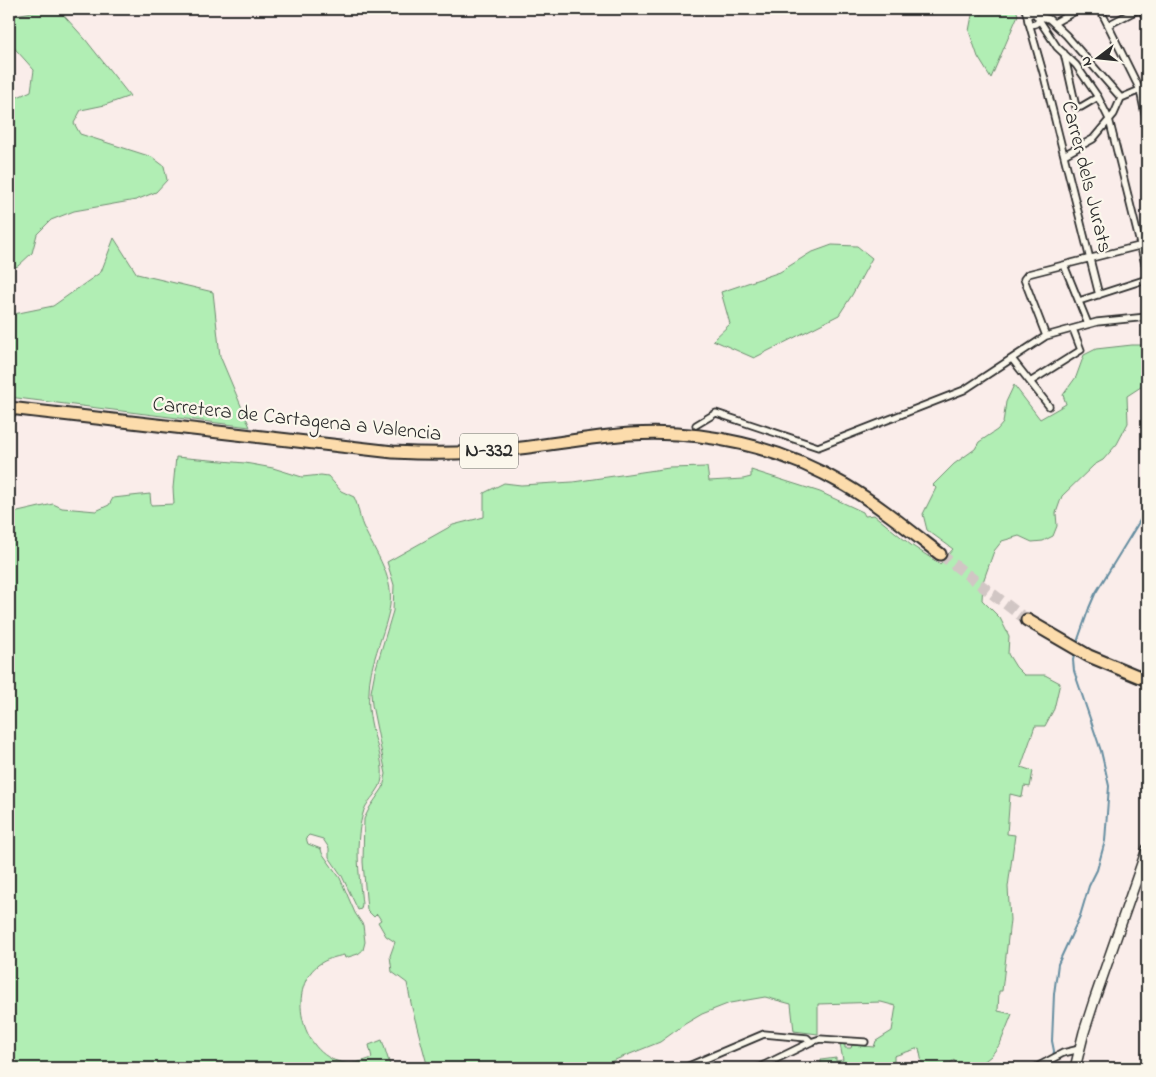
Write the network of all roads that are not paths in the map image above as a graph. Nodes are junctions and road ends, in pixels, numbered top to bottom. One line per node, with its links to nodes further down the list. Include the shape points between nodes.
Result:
1 (1025, 9): 7 (street, Carrer dels Jurats)
2 (1032, 9): 6 (street)
3 (1079, 9): 9 (street)
4 (1100, 9): 10 (street)
5 (1140, 9): 8 (street); 10 (street)
6 (1038, 16): 7 (street, via 1031,14); 9 (street); 11 (street)
7 (1028, 20): 18 (street, Carrer dels Jurats)
8 (1147, 20)
9 (1054, 23): 14 (street)
10 (1108, 25): 12 (street)
11 (1064, 53): 13 (street); 13 (street, via 1076,107)
12 (1140, 90): 14 (street); 15 (street)
13 (1098, 98): 16 (street)
14 (1121, 98): 16 (street, via 1118,108)
15 (1144, 99): 17 (street)
16 (1108, 119): 18 (street, via 1092,139); 19 (street)
17 (1147, 124)
18 (1064, 155): 20 (street, Carrer dels Jurats)
19 (1144, 245): 20 (street); 22 (street)
20 (1090, 259): 21 (street); 24 (street, Carrer dels Jurats)
21 (1064, 265): 25 (street); 29 (street, via 1028,274 1024,279)
22 (1147, 272)
23 (1147, 279): 24 (street)
24 (1099, 294): 25 (street)
25 (1079, 301): 27 (street)
26 (1147, 317): 27 (street)
27 (1088, 324): 28 (street)
28 (1073, 329): 29 (street); 31 (street, via 1081,350)
29 (1046, 336): 30 (street)
30 (1012, 359): 31 (street); 34 (street, via 964,390 818,446 716,413)
31 (1030, 382): 32 (street)
32 (1049, 406)
33 (9, 408): 35 (highway, Carretera de Cartagena a Valencia / N-332, via 383,451 434,454 504,450 630,434 711,438 764,450 822,473 869,500)
34 (696, 425)
35 (940, 554)
36 (1027, 620): 37 (highway, via 1070,650)
37 (1126, 675): 38 (highway); 39 (highway)
38 (1147, 680)
39 (1147, 685)
40 (1147, 849): 43 (street)
41 (811, 1042): 42 (street, via 820,1039); 44 (street, via 807,1038 764,1034); 45 (street)
42 (865, 1042)
43 (1080, 1049): 46 (street, via 1063,1053); 47 (street)
44 (684, 1068)
45 (758, 1068)
46 (1035, 1068)
47 (1075, 1068)

